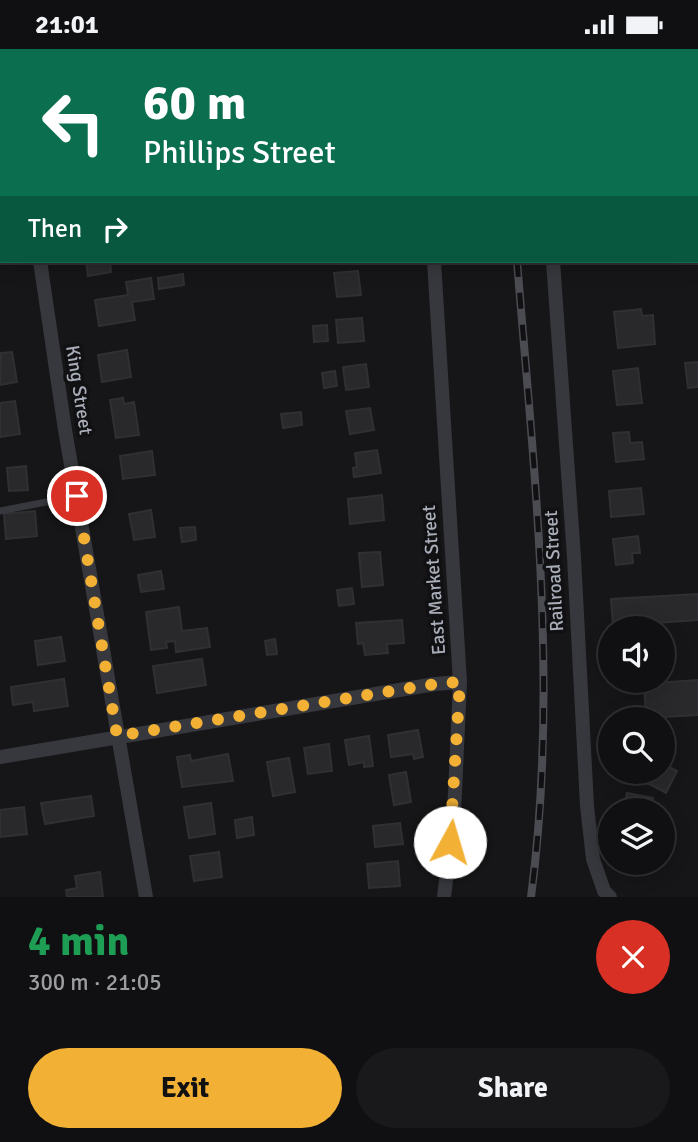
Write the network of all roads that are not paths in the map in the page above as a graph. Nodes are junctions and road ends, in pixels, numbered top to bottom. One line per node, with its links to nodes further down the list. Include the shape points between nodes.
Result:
1 (40, 263): 4 (street, King Street)
2 (433, 263): 6 (street, East Market Street)
3 (552, 263): 11 (street, Railroad Street, via 587,806 593,859)
4 (77, 496): 5 (lane); 7 (street, King Street)
5 (0, 511)
6 (460, 682): 7 (street); 10 (street, East Market Street)
7 (117, 736): 8 (street); 9 (street, King Street)
8 (0, 757)
9 (146, 897)
10 (444, 897)
11 (610, 897)

